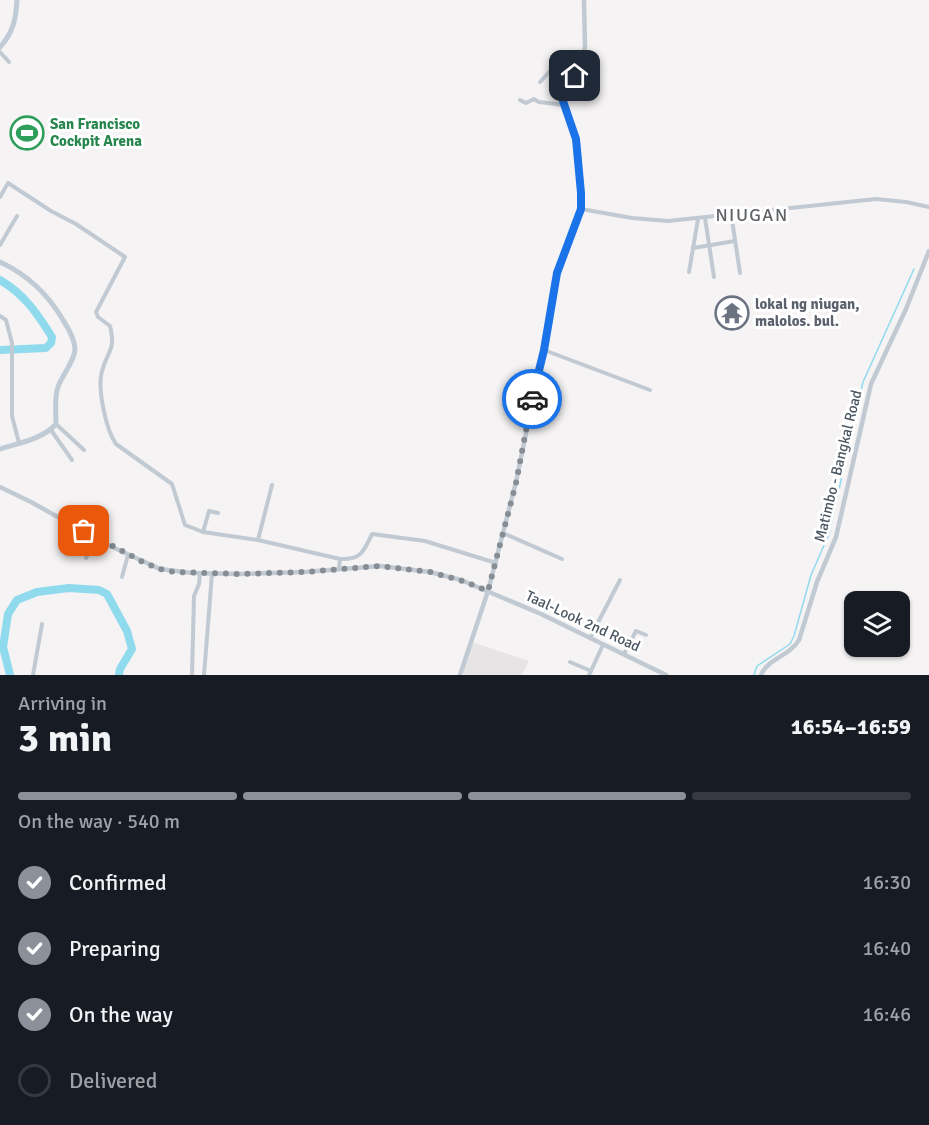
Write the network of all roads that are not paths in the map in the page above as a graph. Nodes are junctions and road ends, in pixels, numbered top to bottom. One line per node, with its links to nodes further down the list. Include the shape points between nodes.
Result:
1 (17, 0): 3 (main road, via 14,25)
2 (584, 0): 6 (street, via 585,46)
3 (0, 47)
4 (0, 52): 5 (street)
5 (9, 62)
6 (575, 76): 7 (street, via 551,70); 9 (street)
7 (540, 82)
8 (520, 100): 9 (street)
9 (564, 105): 12 (street, via 576,139)
10 (0, 197): 38 (street, via 8,183 125,257 96,312 110,326 113,339 100,380 111,436 172,484 185,525)
11 (929, 207): 13 (street, via 876,199)
12 (581, 209): 16 (street, via 632,218); 27 (street, via 557,273)
13 (731, 213): 15 (street); 17 (street)
14 (17, 216): 18 (street)
15 (705, 218): 16 (street); 19 (street)
16 (698, 219): 20 (street)
17 (735, 241): 19 (street); 24 (street)
18 (0, 245)
19 (709, 246): 20 (street); 25 (street)
20 (693, 248): 23 (street)
21 (929, 250): 65 (street, Matimbo - Bangkal Road, via 871,384 836,537 799,640 794,649 765,668)
22 (0, 262): 29 (main road, via 43,291 73,340 74,353 56,392)
23 (689, 272)
24 (740, 273)
25 (714, 277)
26 (0, 316): 31 (street, via 6,320 12,344 12,416)
27 (544, 350): 28 (street); 39 (street)
28 (650, 390)
29 (56, 424): 30 (main road); 33 (street)
30 (51, 430): 31 (main road); 34 (street)
31 (19, 443): 32 (main road)
32 (0, 449)
33 (84, 450)
34 (72, 460)
35 (272, 485): 41 (street)
36 (0, 487): 40 (street, Taal-Look 2nd Road)
37 (218, 513): 38 (street, via 209,511)
38 (203, 532): 41 (street)
39 (502, 532): 45 (street); 46 (street)
40 (95, 538): 42 (street, Taal-Look 2nd Road); 43 (street)
41 (258, 540): 44 (street)
42 (128, 555): 48 (street, Taal-Look 2nd Road, via 160,569); 50 (street)
43 (86, 558)
44 (340, 559): 46 (street, via 359,556 372,534 425,541); 47 (street)
45 (562, 559)
46 (496, 563): 52 (street)
47 (339, 569): 49 (street, Taal-Look 2nd Road); 52 (street, Taal-Look 2nd Road, via 380,566 430,572)
48 (200, 573): 49 (street, Taal-Look 2nd Road); 61 (street, via 194,596)
49 (212, 574): 62 (street)
50 (122, 577)
51 (620, 580): 55 (street)
52 (488, 591): 55 (street, Taal-Look 2nd Road); 63 (street)
53 (42, 624): 60 (street)
54 (646, 635): 57 (street, via 636,631)
55 (590, 639): 56 (street, Taal-Look 2nd Road)
56 (603, 645): 57 (street, Taal-Look 2nd Road); 59 (street)
57 (624, 654): 64 (street, Taal-Look 2nd Road)
58 (570, 662): 59 (street)
59 (590, 673)
60 (33, 675)
61 (192, 675)
62 (204, 675)
63 (460, 675)
64 (666, 675)
65 (761, 675)

